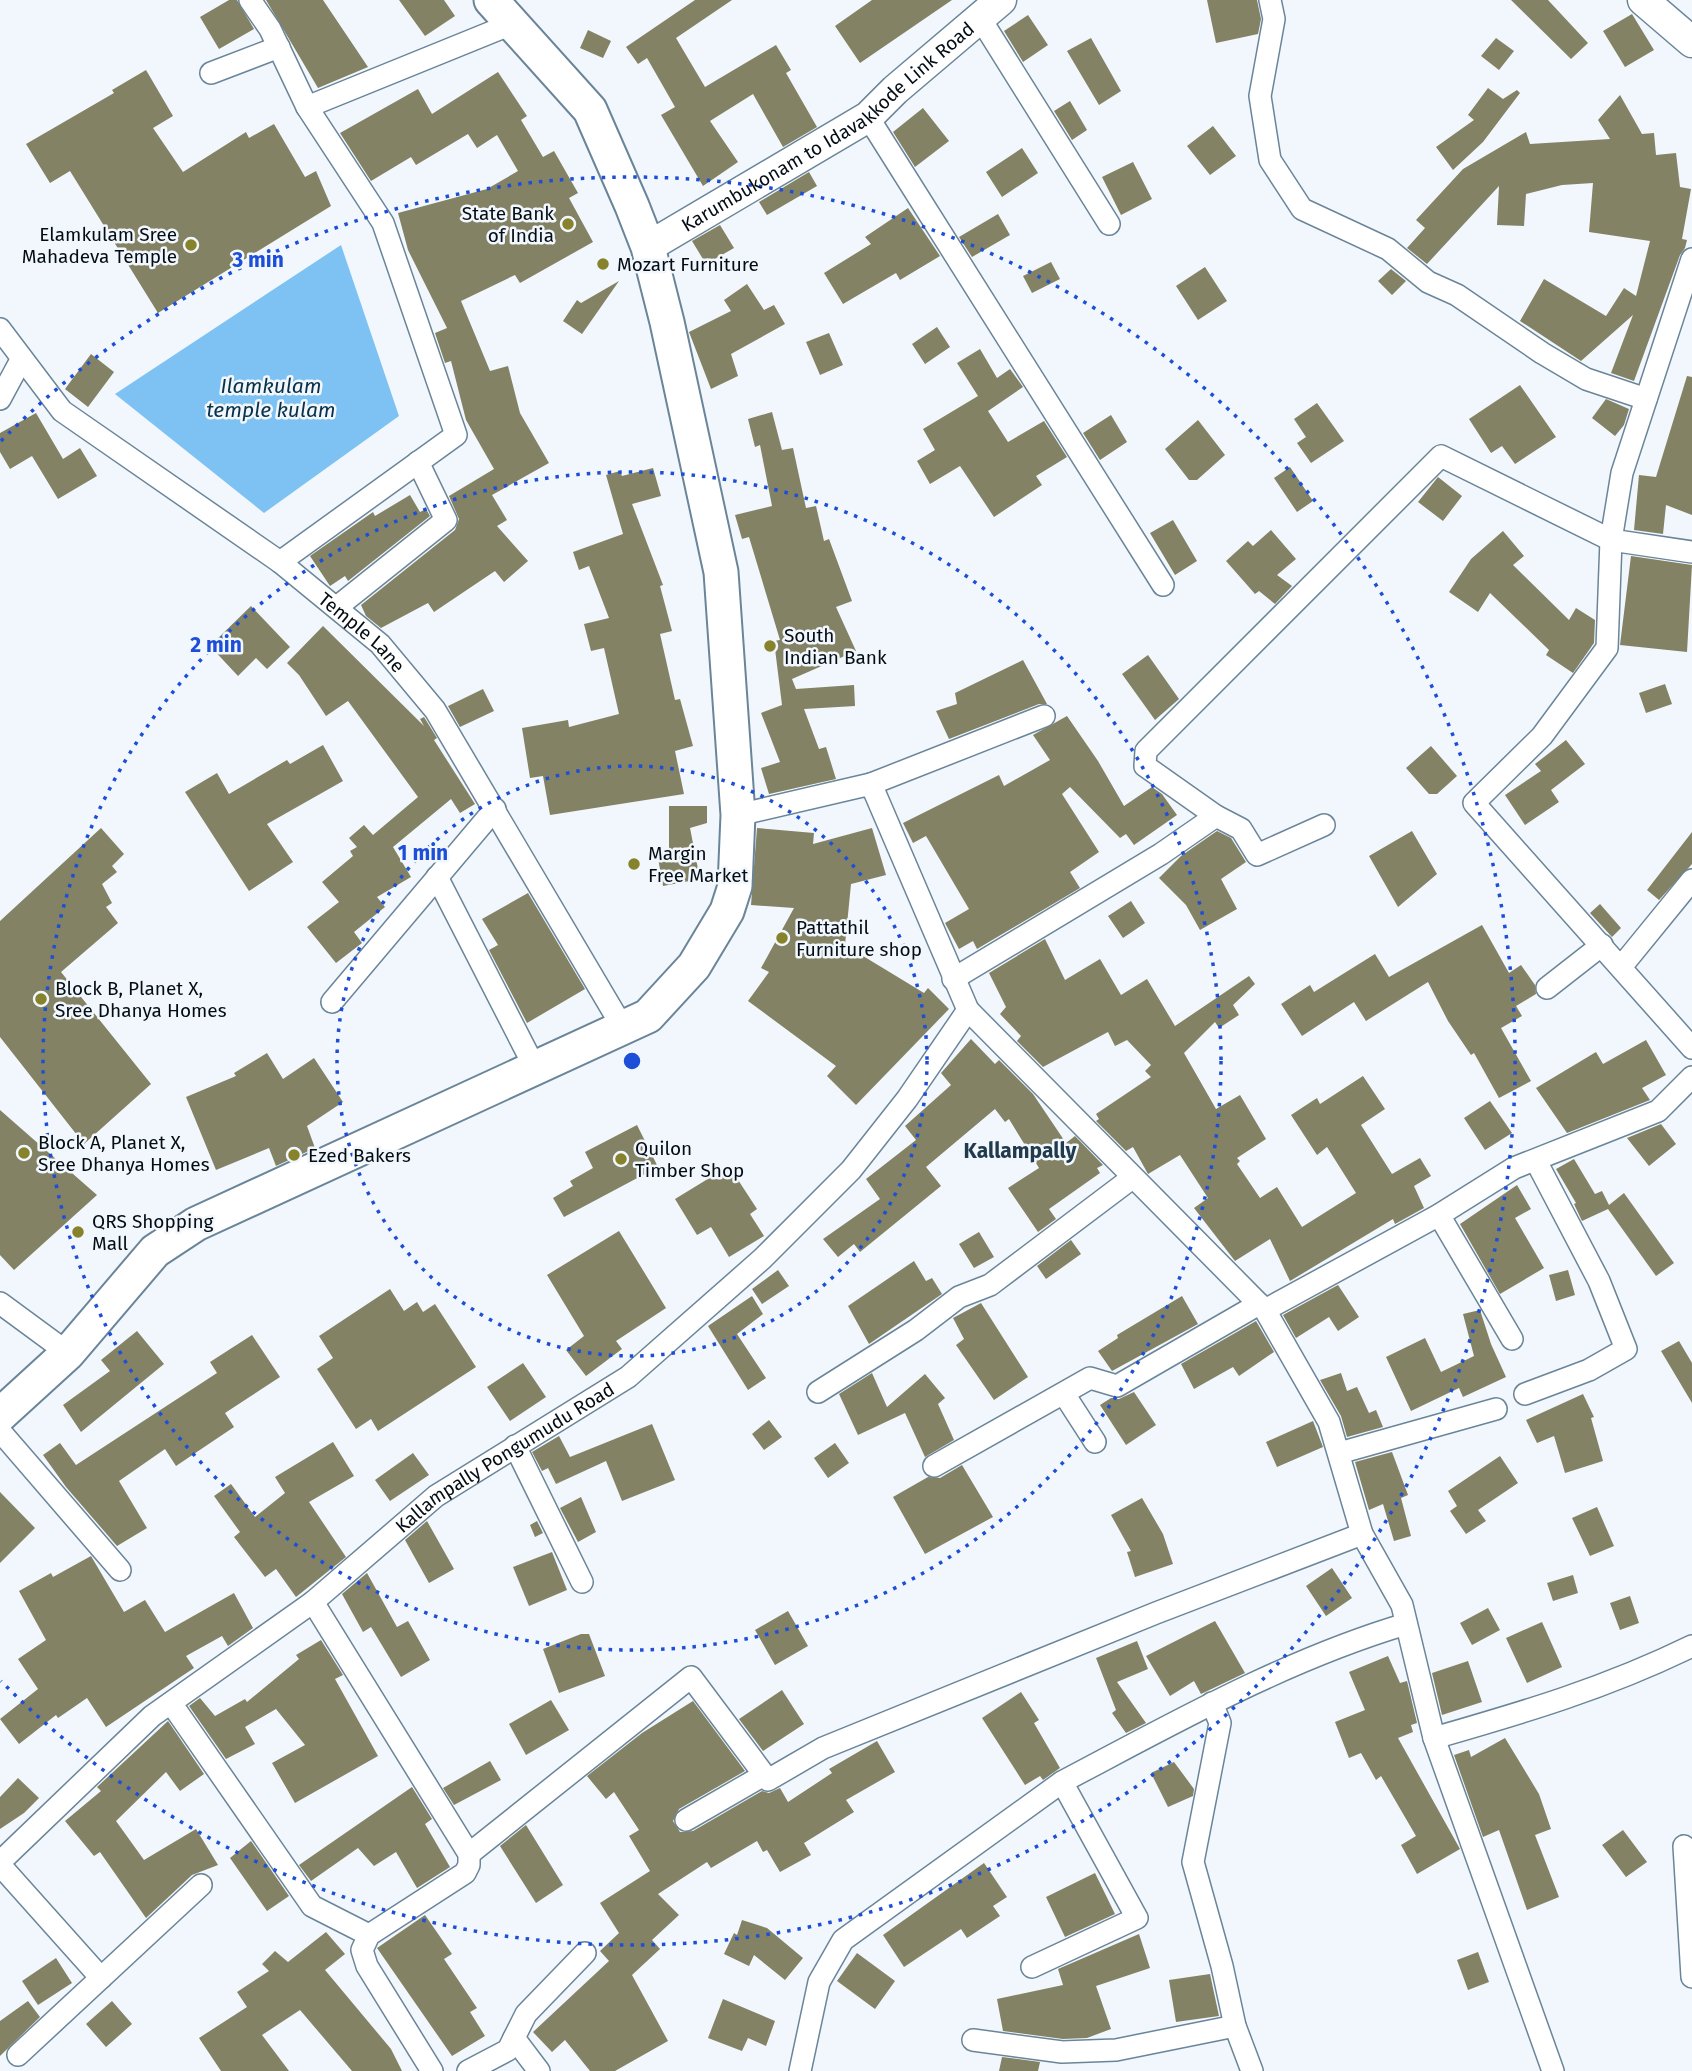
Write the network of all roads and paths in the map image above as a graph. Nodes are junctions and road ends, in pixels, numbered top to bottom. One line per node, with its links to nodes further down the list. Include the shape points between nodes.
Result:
1 (250, 0): 8 (street)
2 (491, 0): 6 (main road)
3 (1270, 0): 18 (street, via 1274,19 1260,96 1270,160 1302,209 1388,249 1428,282 1457,295 1586,379)
4 (1643, 0): 7 (street)
5 (990, 9): 11 (street, Karumbukonam to Idavakkode Link Road); 12 (street)
6 (514, 23): 10 (street); 13 (main road, via 590,110)
7 (1692, 42)
8 (279, 47): 9 (street); 10 (street)
9 (211, 73)
10 (307, 107): 19 (street, via 383,223 456,435)
11 (868, 117): 13 (street, Karumbukonam to Idavakkode Link Road); 23 (street)
12 (1109, 224)
13 (648, 247): 28 (main road, via 721,572)
14 (1692, 258): 18 (street)
15 (0, 329): 16 (street, Temple Lane)
16 (22, 360): 17 (street); 22 (street, Temple Lane, via 62,411)
17 (0, 399)
18 (1646, 399): 20 (street, via 1622,473)
19 (418, 463): 22 (street); 24 (street, via 446,520)
20 (1611, 540): 21 (street); 29 (street, via 1441,456 1146,751 1145,766); 33 (street, via 1607,648 1542,736 1474,803)
21 (1692, 552)
22 (280, 562): 24 (street, Temple Lane)
23 (1163, 585)
24 (337, 607): 27 (street, Temple Lane, via 380,644 435,710)
25 (1044, 716): 26 (street)
26 (871, 784): 28 (street); 35 (street)
27 (495, 808): 31 (street); 39 (street, Temple Lane)
28 (738, 815): 39 (main road, via 735,886 727,911 694,965 648,1016)
29 (1216, 816): 30 (street, via 1241,829 1257,855); 35 (street)
30 (1324, 825)
31 (436, 877): 37 (street); 41 (street)
32 (1692, 880): 34 (street)
33 (1602, 945): 34 (street); 36 (street)
34 (1622, 967): 40 (street)
35 (953, 979): 38 (street)
36 (1547, 988)
37 (332, 1002)
38 (968, 1010): 44 (street); 57 (street, Kallampally Pongumudu Road, via 908,1098 851,1170 762,1259 628,1377)
39 (623, 1028): 41 (main road)
40 (1692, 1048)
41 (535, 1068): 49 (main road, via 196,1224 155,1251)
42 (1692, 1077): 43 (street, via 1658,1111)
43 (1536, 1161): 45 (street, via 1514,1168); 52 (street, via 1599,1281 1626,1349 1589,1370)
44 (1132, 1178): 47 (street); 50 (street, via 990,1285 958,1297 916,1330)
45 (1439, 1215): 47 (street); 48 (street)
46 (0, 1303): 49 (street)
47 (1262, 1307): 51 (street, via 1117,1386 1090,1378); 58 (street, via 1329,1422)
48 (1512, 1339)
49 (68, 1353): 54 (main road)
50 (818, 1392)
51 (1065, 1394): 56 (street); 59 (street)
52 (1525, 1394)
53 (1496, 1409): 58 (street)
54 (0, 1415)
55 (0, 1431): 61 (street)
56 (1095, 1442)
57 (515, 1446): 62 (street); 63 (street, Kallampally Pongumudu Road, via 436,1496)
58 (1339, 1453): 60 (street)
59 (934, 1466)
60 (1362, 1535): 64 (street, via 1402,1605); 69 (street, via 823,1748 768,1780)
61 (120, 1570)
62 (582, 1582)
63 (313, 1602): 66 (street, Kallampally Pongumudu Road); 73 (street)
64 (1406, 1624): 67 (street, via 1305,1659); 68 (street)
65 (1692, 1646): 68 (street, via 1630,1677)
66 (171, 1703): 74 (street, Kallampally Pongumudu Road, via 152,1716); 76 (street, via 313,1906)
67 (1212, 1703): 70 (street); 82 (street, via 1220,1723 1193,1862)
68 (1434, 1738): 91 (street)
69 (764, 1775): 71 (street); 73 (street, via 691,1677)
70 (1062, 1782): 79 (street, via 1137,1917); 89 (street, via 843,1940 819,1982)
71 (686, 1819)
72 (1684, 1846): 77 (street)
73 (469, 1854): 76 (street, via 465,1873)
74 (0, 1864): 81 (street)
75 (201, 1885): 81 (street)
76 (369, 1935): 86 (street, via 362,1950 367,1966)
77 (1691, 1952): 80 (street)
78 (585, 1953): 83 (street, via 526,2014)
79 (1032, 1967)
80 (1692, 1977)
81 (100, 1978): 85 (street)
82 (1234, 2026): 84 (street, via 1116,2050 1062,2052); 90 (street)
83 (514, 2038): 87 (street, via 508,2050); 88 (street)
84 (973, 2040)
85 (18, 2055)
86 (432, 2071)
87 (468, 2071)
88 (539, 2071)
89 (800, 2071)
90 (1252, 2071)
91 (1553, 2071)

